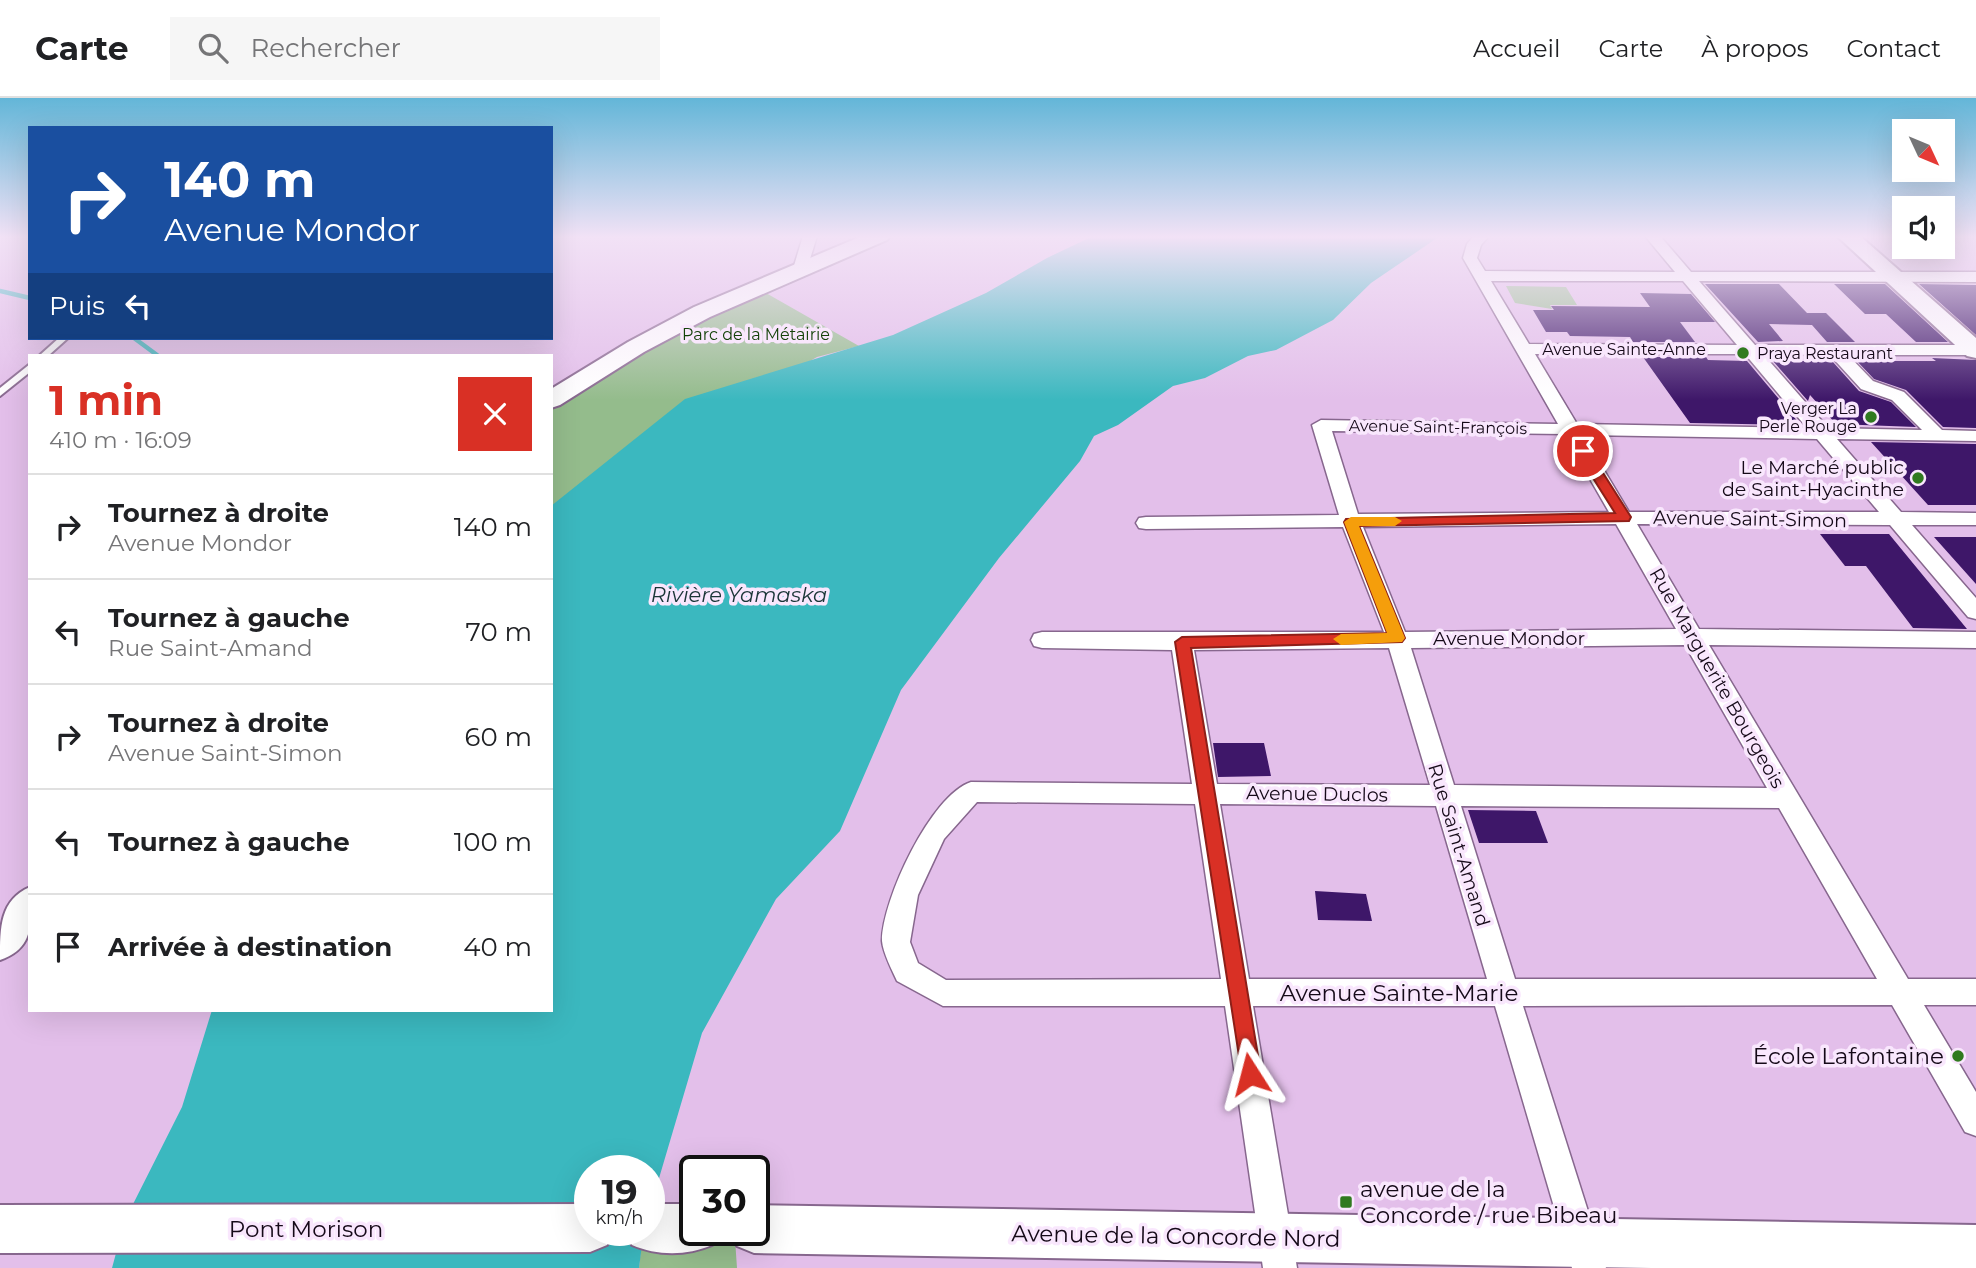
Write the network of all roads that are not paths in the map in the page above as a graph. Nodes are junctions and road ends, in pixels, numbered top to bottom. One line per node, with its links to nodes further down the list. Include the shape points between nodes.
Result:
1 (752, 291): 13 (street, via 636,347)
2 (1490, 291): 6 (street, Rue Marguerite Bourgeois)
3 (1699, 291): 7 (street)
4 (1908, 291): 9 (street)
5 (62, 340): 10 (lane)
6 (1523, 349): 7 (street, Avenue Sainte-Anne); 15 (street, Rue Marguerite Bourgeois)
7 (1750, 349): 8 (street, Avenue Sainte-Anne); 16 (street)
8 (1834, 349): 9 (street, Avenue Sainte-Anne); 17 (street, via 1867,385 1898,396)
9 (1975, 350)
10 (45, 354)
11 (28, 369): 12 (lane)
12 (0, 393)
13 (553, 399)
14 (1321, 425): 15 (street, Avenue Saint-François); 22 (street, Rue Saint-Amand)
15 (1569, 429): 16 (street, Avenue Saint-François); 19 (street, Rue Marguerite Bourgeois)
16 (1822, 433): 17 (street, Avenue Saint-François); 21 (street)
17 (1938, 436): 18 (street, Avenue Saint-François)
18 (1976, 436)
19 (1624, 517): 21 (street, Avenue Saint-Simon); 22 (street, Avenue Saint-Simon); 25 (street, Rue Marguerite Bourgeois)
20 (1976, 519): 21 (street, Avenue Saint-Simon)
21 (1898, 520): 24 (street)
22 (1351, 522): 23 (street, Avenue Saint-Simon); 26 (street, Rue Saint-Amand)
23 (1146, 523)
24 (1976, 612)
25 (1692, 637): 26 (street, Avenue Mondor); 28 (street, Avenue Mondor); 32 (street, Rue Marguerite Bourgeois)
26 (1397, 638): 29 (street, Avenue Mondor); 31 (street, Rue Saint-Amand)
27 (1042, 640): 29 (street, Avenue Mondor)
28 (1976, 640)
29 (1182, 642): 30 (street)
30 (1206, 793): 31 (street, Avenue Duclos); 33 (street, Avenue Duclos, via 971,792 934,832); 38 (street)
31 (1443, 796): 32 (street, Avenue Duclos); 39 (street, Rue Saint-Amand)
32 (1788, 798): 36 (street, Rue Marguerite Bourgeois)
33 (905, 895): 38 (street, Avenue Sainte-Marie, via 896,942 907,972 943,993)
34 (28, 907): 35 (street)
35 (0, 942)
36 (1902, 992): 37 (street, Avenue Sainte-Marie); 39 (street, Avenue Sainte-Marie); 40 (street, Rue Marguerite Bourgeois)
37 (1976, 992)
38 (1237, 993): 39 (street, Avenue Sainte-Marie); 45 (street)
39 (1504, 993): 46 (street, Rue Saint-Amand)
40 (1976, 1121)
41 (574, 1228): 42 (street, Pont Morison)
42 (11, 1229)
43 (770, 1230): 45 (street, Avenue de la Concorde Nord)
44 (1976, 1248): 46 (street, Avenue de la Concorde Nord)
45 (1278, 1253): 46 (street, Avenue de la Concorde Nord)
46 (1585, 1255)

